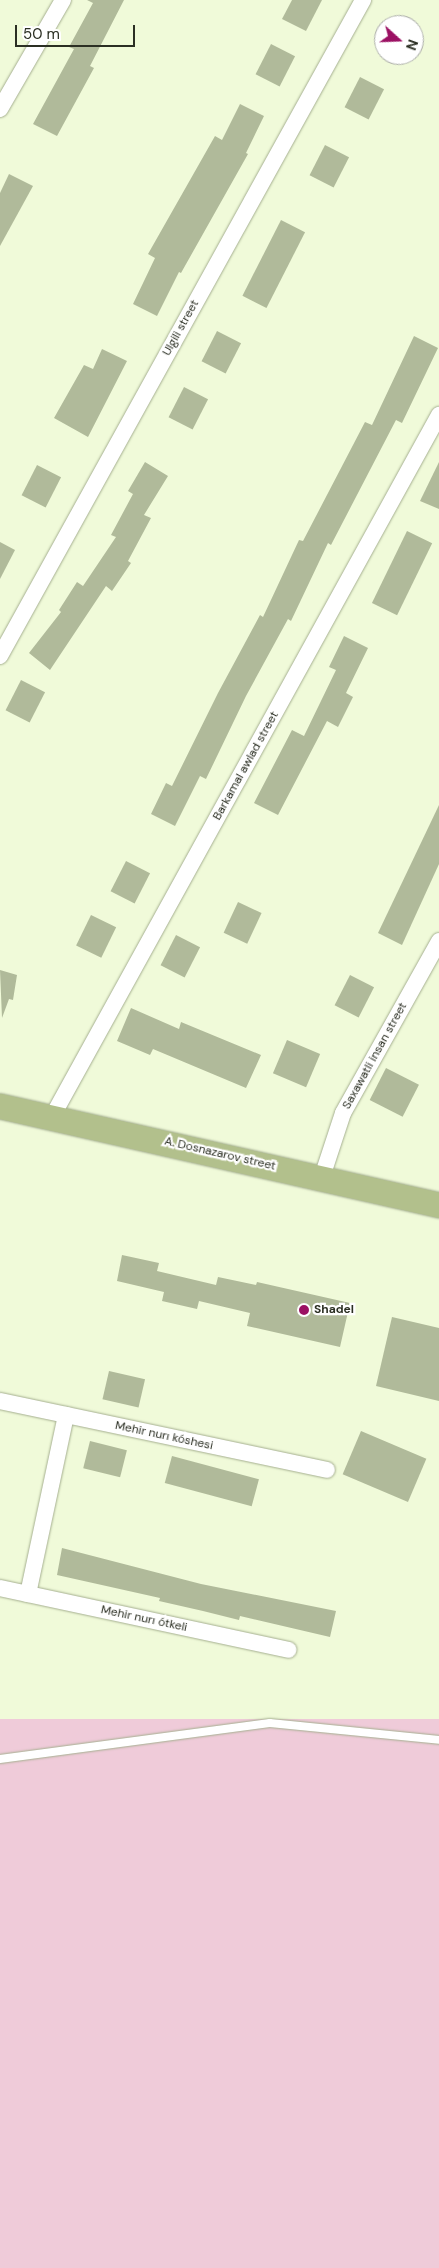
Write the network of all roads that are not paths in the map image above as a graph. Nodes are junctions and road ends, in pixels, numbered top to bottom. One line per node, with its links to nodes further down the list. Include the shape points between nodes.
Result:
1 (63, 0): 3 (street)
2 (363, 0): 5 (street, Ulgili street)
3 (0, 109)
4 (439, 415): 8 (street, Barkamal awlad street)
5 (0, 656)
6 (439, 941): 9 (street, Saxawatli insan street, via 343,1113)
7 (0, 1106): 8 (main road, A. Dosnazarov street)
8 (52, 1117): 9 (main road, A. Dosnazarov street)
9 (322, 1177): 10 (main road, A. Dosnazarov street)
10 (439, 1205)
11 (0, 1401): 12 (street, Mehir nurı kóshesi)
12 (66, 1415): 13 (street, Mehir nurı kóshesi); 15 (street)
13 (328, 1470)
14 (0, 1588): 15 (street, Mehir nurı ótkeli)
15 (28, 1594): 16 (street, Mehir nurı ótkeli)
16 (288, 1650)
17 (439, 1740): 18 (lane, via 270,1723)
18 (0, 1759)

